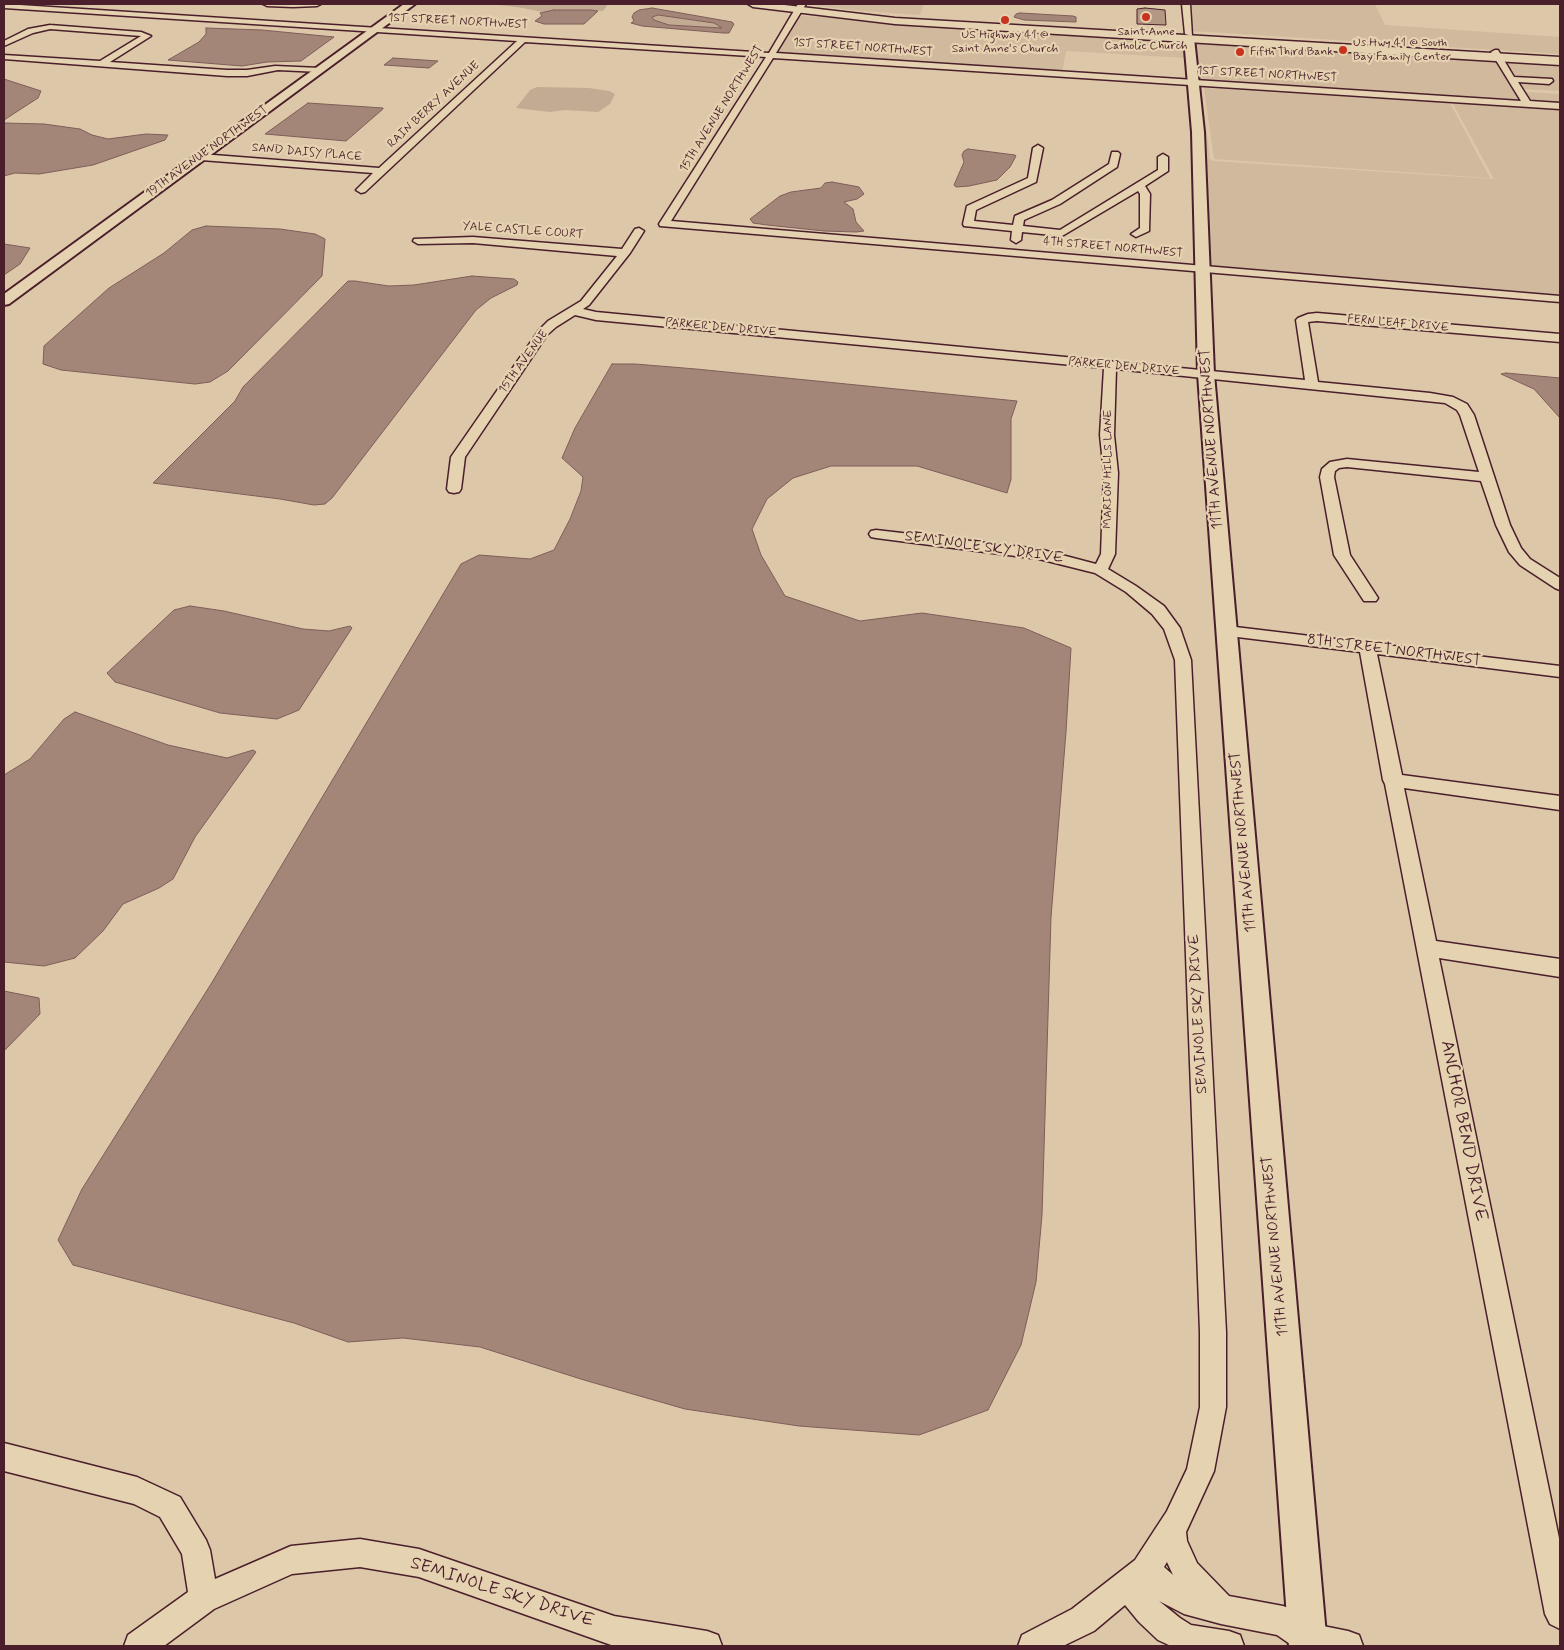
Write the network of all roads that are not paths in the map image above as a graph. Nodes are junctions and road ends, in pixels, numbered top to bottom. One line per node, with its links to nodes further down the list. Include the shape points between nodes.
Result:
1 (267, 4): 2 (street)
2 (317, 4)
3 (410, 4): 10 (street, 19TH AVENUE NORTHWEST)
4 (753, 4): 8 (main road)
5 (784, 4): 8 (main road)
6 (1186, 4): 11 (street)
7 (4, 6): 10 (street, 1ST STREET NORTHWEST)
8 (801, 7): 9 (main road); 14 (street, 15TH AVENUE NORTHWEST)
9 (1032, 27): 11 (main road); 11 (main road)
10 (373, 31): 12 (street, 1ST STREET NORTHWEST); 20 (street, 19TH AVENUE NORTHWEST)
11 (1189, 36): 15 (main road); 15 (main road); 23 (street, 11TH AVENUE NORTHWEST)
12 (524, 39): 14 (street, 1ST STREET NORTHWEST); 30 (street, RAIN BERRY AVENUE)
13 (4, 44): 19 (street, via 31,31 50,27 147,36)
14 (770, 55): 23 (street, 1ST STREET NORTHWEST); 33 (street, 15TH AVENUE NORTHWEST)
15 (1496, 55): 16 (main road); 18 (main road); 21 (street)
16 (1560, 56)
17 (4, 57): 19 (street)
18 (1560, 61)
19 (101, 64): 20 (street, via 227,73 298,68)
20 (320, 70): 28 (street, 19TH AVENUE NORTHWEST)
21 (1513, 79): 22 (street); 24 (street, via 1524,90)
22 (1549, 81)
23 (1194, 83): 24 (street, 1ST STREET NORTHWEST); 40 (street, 11TH AVENUE NORTHWEST)
24 (1527, 104): 25 (street, 1ST STREET NORTHWEST)
25 (1560, 106)
26 (1038, 148): 34 (street, via 1033,180 971,208 968,224)
27 (1115, 154): 34 (street, via 1114,165 1063,197 1019,218)
28 (201, 157): 30 (street, SAND DAISY PLACE); 42 (street, 19TH AVENUE NORTHWEST)
29 (1163, 158): 31 (street, via 1163,171)
30 (381, 171): 32 (street, RAIN BERRY AVENUE)
31 (1140, 186): 34 (street, via 1062,233); 36 (street, via 1145,194 1145,229)
32 (362, 190)
33 (664, 224): 39 (street, 4TH STREET NORTHWEST)
34 (1017, 229): 39 (street)
35 (640, 230): 38 (street, 15TH AVENUE)
36 (1136, 234)
37 (418, 241): 38 (street, YALE CASTLE COURT, via 473,240)
38 (625, 253): 43 (street, 15TH AVENUE, via 591,297)
39 (1014, 254): 40 (street, 4TH STREET NORTHWEST)
40 (1204, 270): 41 (street, 4TH STREET NORTHWEST); 46 (street, 11TH AVENUE NORTHWEST)
41 (1560, 299)
42 (4, 301)
43 (574, 311): 45 (street, PARKER DEN DRIVE, via 596,316); 49 (street, 15TH AVENUE, via 543,333 458,457)
44 (1560, 338): 47 (street, FERN LEAF DRIVE, via 1308,318 1302,320 1302,327)
45 (1110, 366): 46 (street, PARKER DEN DRIVE); 51 (street, MARION HILLS LANE, via 1108,554)
46 (1206, 374): 47 (street, PARKER DEN DRIVE); 54 (street, 11TH AVENUE NORTHWEST)
47 (1312, 385): 48 (street, PARKER DEN DRIVE, via 1430,397 1462,406)
48 (1487, 478): 52 (street, PARKER DEN DRIVE, via 1514,550); 53 (street, via 1347,463 1334,465 1329,470 1342,555)
49 (454, 489)
50 (876, 534): 51 (street, SEMINOLE SKY DRIVE, via 1039,554)
51 (1100, 570): 62 (street, SEMINOLE SKY DRIVE, via 1131,588 1158,610 1172,628 1183,660 1213,1332 1213,1407 1200,1471)
52 (1560, 585)
53 (1370, 598)
54 (1227, 630): 55 (street, 8TH STREET NORTHWEST); 67 (street, 11TH AVENUE NORTHWEST)
55 (1367, 647): 56 (street, 8TH STREET NORTHWEST); 57 (street, ANCHOR BEND DRIVE)
56 (1560, 671)
57 (1392, 780): 58 (street); 59 (street, ANCHOR BEND DRIVE)
58 (1560, 803)
59 (1426, 948): 60 (street); 66 (street, ANCHOR BEND DRIVE)
60 (1560, 968)
61 (4, 1457): 64 (street, via 137,1491 170,1507 196,1550)
62 (1172, 1529): 63 (street, SEMINOLE SKY DRIVE); 65 (street, via 1173,1542 1187,1573)
63 (1136, 1577): 65 (street, via 1184,1599); 70 (street, SEMINOLE SKY DRIVE, via 1083,1620); 71 (street, via 1149,1612 1169,1628 1188,1639)
64 (204, 1599): 68 (street, SEMINOLE SKY DRIVE); 69 (street, SEMINOLE SKY DRIVE, via 292,1560 360,1553 419,1563 614,1631)
65 (1221, 1609): 67 (street, via 1283,1621)
66 (1560, 1614)
67 (1304, 1643): 72 (street)
68 (139, 1646)
69 (707, 1646)
70 (1033, 1646)
71 (1229, 1646)
72 (1348, 1646)

